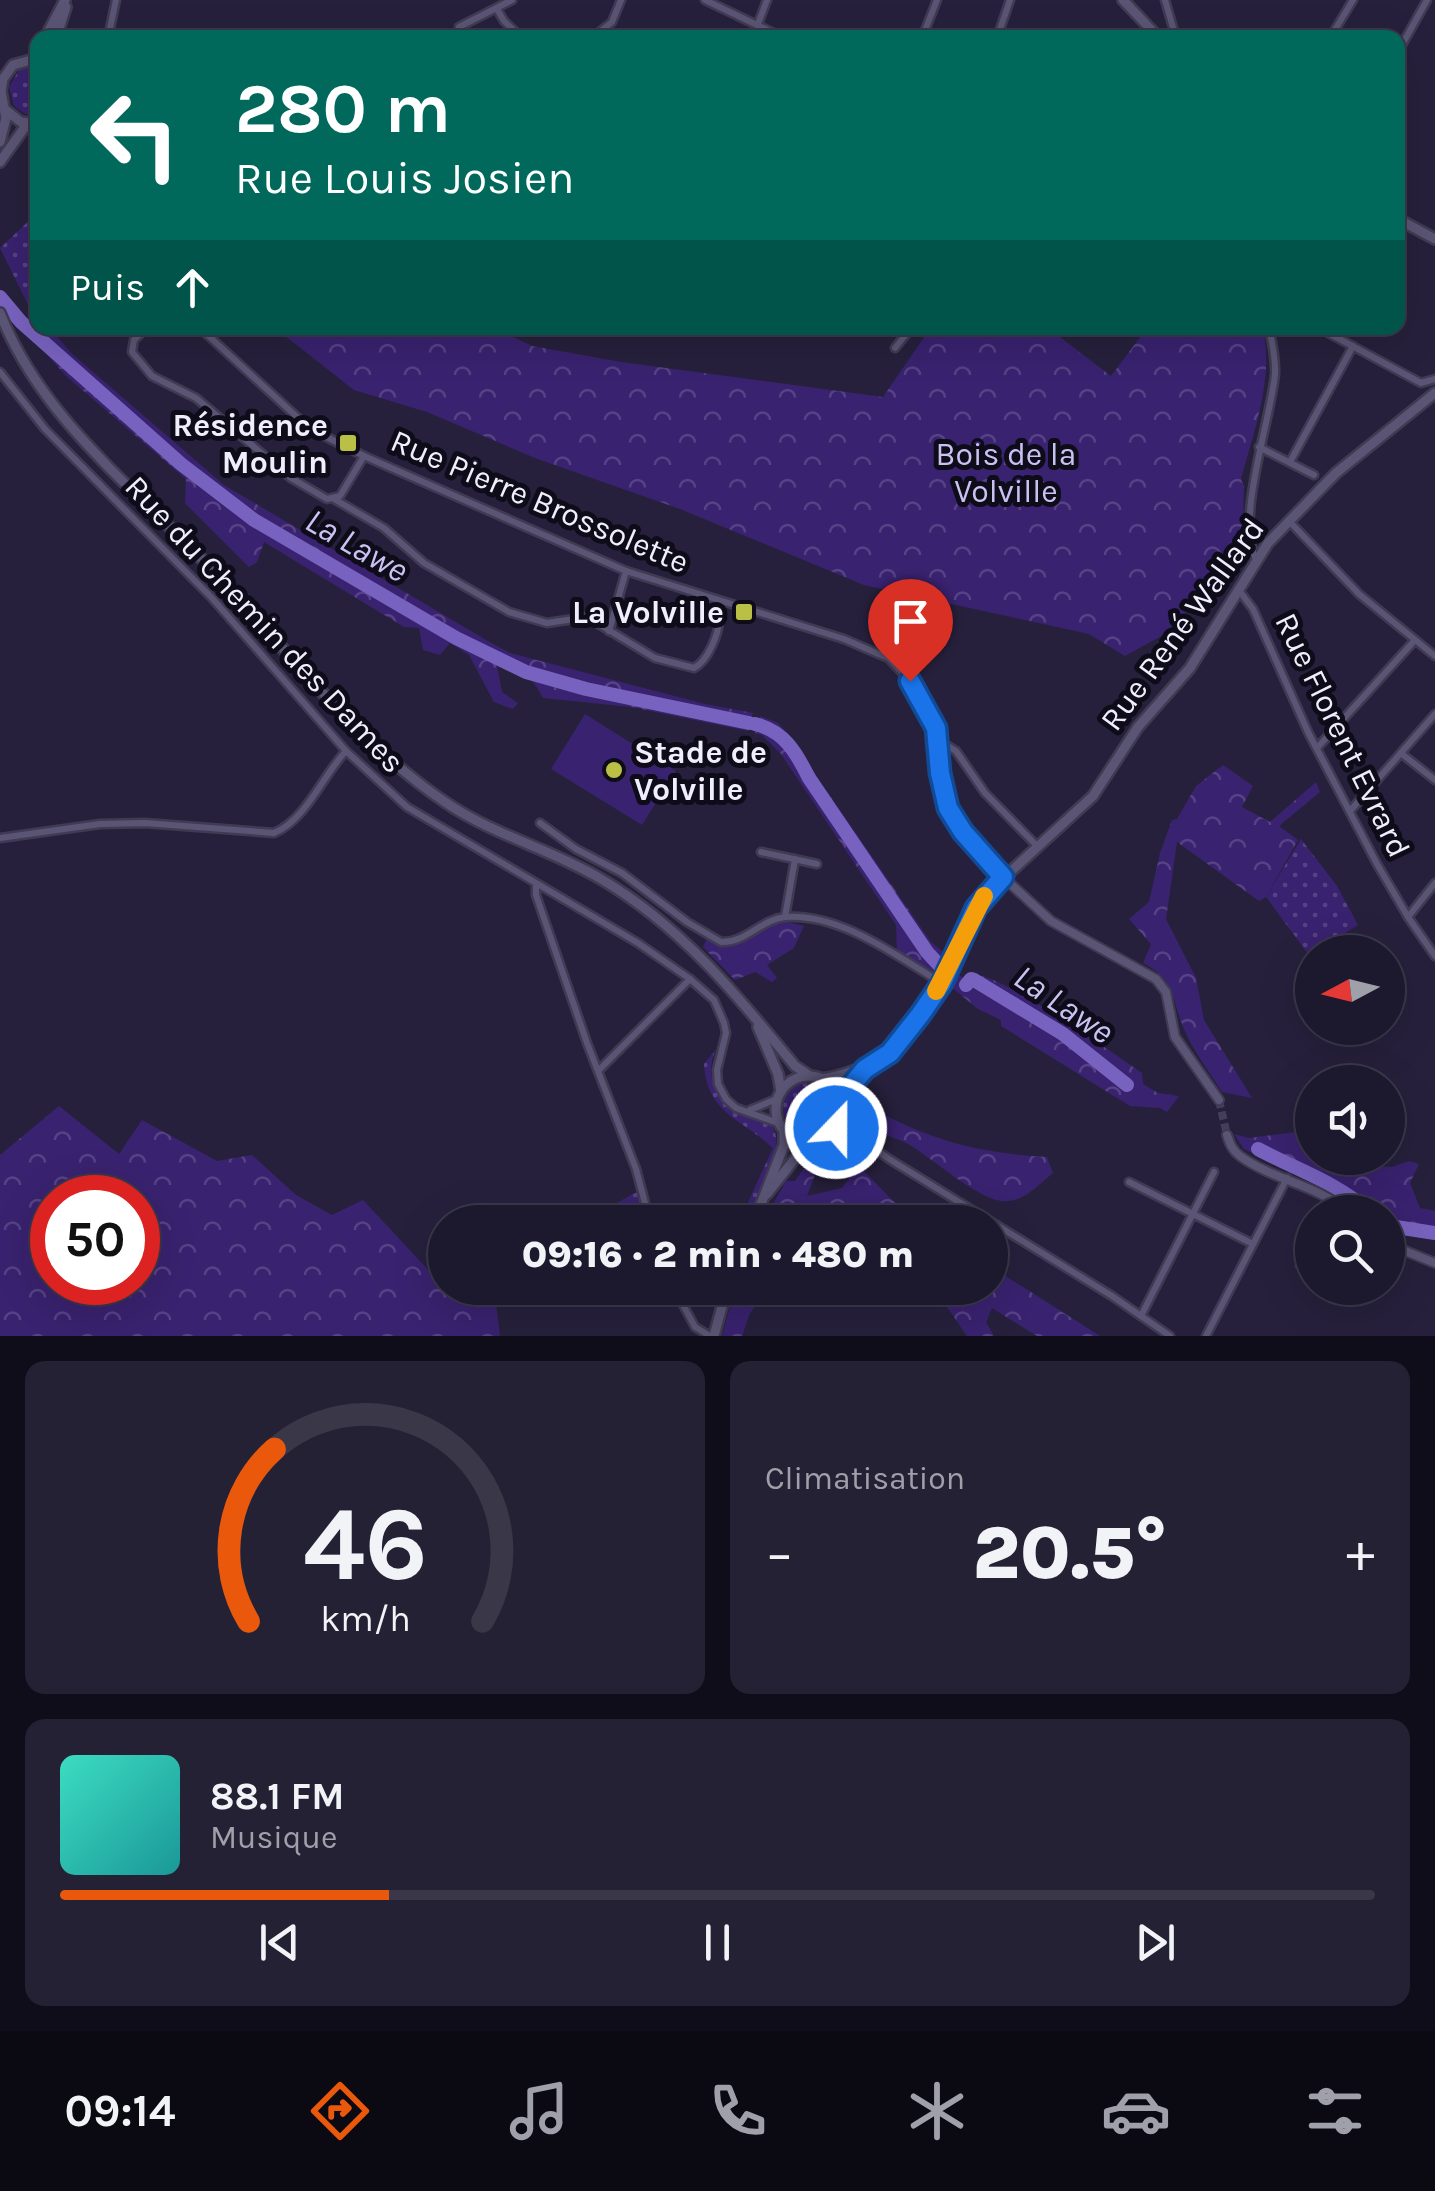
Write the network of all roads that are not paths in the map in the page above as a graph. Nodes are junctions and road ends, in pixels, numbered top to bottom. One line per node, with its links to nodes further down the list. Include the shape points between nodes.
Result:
1 (66, 0): 16 (main road); 17 (main road)
2 (116, 0): 18 (street)
3 (512, 0): 13 (street)
4 (622, 0): 20 (street)
5 (706, 0): 14 (street)
6 (767, 0): 14 (street)
7 (936, 0): 22 (street)
8 (1010, 0): 23 (street)
9 (1124, 0): 24 (main road)
10 (1165, 0): 25 (street)
11 (1353, 0): 26 (street)
12 (1426, 0): 27 (street)
13 (497, 8): 15 (street); 19 (street)
14 (758, 24): 21 (street)
15 (460, 28)
16 (49, 30)
17 (58, 30)
18 (110, 30)
19 (513, 30)
20 (607, 30)
21 (763, 30)
22 (925, 30)
23 (1000, 30)
24 (1152, 30)
25 (1174, 30)
26 (1335, 30)
27 (1405, 39)
28 (30, 59): 29 (main road)
29 (13, 65): 30 (street); 31 (main road)
30 (0, 66)
31 (0, 90): 32 (main road)
32 (6, 108): 33 (main road); 35 (main road)
33 (30, 123)
34 (30, 126): 36 (main road)
35 (0, 142)
36 (0, 162)
37 (1405, 222): 38 (main road)
38 (1435, 239)
39 (0, 314): 84 (main road, via 61,417 385,756 446,804 578,866 634,901 708,963)
40 (139, 335): 54 (street, via 132,352 152,376 196,398 291,478)
41 (208, 335): 51 (street, Rue Pierre Brossolette, via 309,428)
42 (905, 335): 46 (street)
43 (1270, 335): 50 (street, via 1275,372)
44 (1332, 335): 45 (street)
45 (1353, 346): 48 (street, via 1421,383); 52 (street)
46 (896, 348)
47 (0, 372): 66 (street, Rue du Chemin des Dames, via 45,430 212,598)
48 (1435, 379)
49 (1435, 393): 55 (main road, Rue René Wallard, via 1353,458)
50 (1259, 446): 52 (street); 56 (street, via 1250,539)
51 (364, 456): 54 (street); 57 (street, Rue Pierre Brossolette)
52 (1290, 462): 53 (street)
53 (1314, 476)
54 (334, 500): 60 (street, via 509,612 547,623 581,617)
55 (1289, 521): 56 (main road, Rue René Wallard); 61 (street, via 1359,594)
56 (1256, 560): 58 (main road, Rue René Wallard)
57 (626, 570): 60 (street); 64 (street, Rue Pierre Brossolette, via 888,658 930,713)
58 (1238, 588): 65 (street, Rue Florent Evrard); 72 (main road, Rue René Wallard, via 1190,668 1138,727 1092,796)
59 (719, 617): 60 (street, via 702,664 694,668 655,658)
60 (609, 631)
61 (1415, 640): 62 (street); 65 (street)
62 (1435, 656)
63 (1435, 714): 67 (street)
64 (938, 740): 72 (street, Rue Pierre Brossolette, via 956,751 985,793); 76 (street, via 948,808)
65 (1317, 748): 69 (street, Rue Florent Evrard)
66 (346, 751): 71 (street, via 304,808 274,833 145,823); 78 (street, Rue du Chemin des Dames, via 407,807)
67 (1402, 754): 68 (street); 69 (street)
68 (1435, 780)
69 (1350, 811): 80 (street, Rue Florent Evrard)
70 (540, 824): 79 (street, via 721,942)
71 (0, 838)
72 (1039, 848): 76 (main road, Rue René Wallard)
73 (762, 852): 74 (street)
74 (795, 859): 75 (street); 79 (street)
75 (817, 864)
76 (1003, 877): 83 (main road, Rue René Wallard, via 970,917); 90 (street, via 1050,921 1156,979 1166,992 1175,1037)
77 (1435, 883): 80 (street)
78 (536, 884): 82 (street, Rue du Chemin des Dames); 86 (street)
79 (785, 917): 83 (street, via 855,932)
80 (1408, 918): 81 (street, Rue Florent Evrard)
81 (1435, 956)
82 (690, 978): 86 (street); 92 (street, Rue du Chemin des Dames, via 714,1000 724,1022 718,1084 726,1100)
83 (942, 983): 85 (main road, Rue René Wallard, via 890,1053)
84 (753, 1015): 87 (main road); 89 (main road)
85 (865, 1069): 88 (main road); 91 (main road)
86 (599, 1070): 104 (street)
87 (810, 1076): 88 (main road); 89 (main road, via 790,1082)
88 (824, 1079): 91 (main road)
89 (780, 1095): 92 (street); 94 (main road)
90 (1219, 1100)
91 (842, 1104): 93 (main road)
92 (749, 1110): 94 (street, Rue du Chemin des Dames)
93 (841, 1116): 95 (main road); 97 (street)
94 (782, 1126): 98 (main road); 103 (main road, via 784,1145)
95 (832, 1133): 97 (street); 98 (main road)
96 (1227, 1135): 100 (street, via 1237,1154)
97 (860, 1138): 112 (street)
98 (808, 1142): 103 (main road)
99 (1214, 1172): 106 (street)
100 (1287, 1178): 102 (street); 107 (street)
101 (1129, 1182): 106 (street)
102 (1325, 1195)
103 (765, 1196): 105 (main road)
104 (646, 1205)
105 (761, 1205)
106 (1194, 1214): 107 (street); 112 (street)
107 (1254, 1244): 115 (street)
108 (1405, 1251): 109 (street)
109 (1435, 1263)
110 (683, 1305): 113 (street, via 695,1327)
111 (722, 1305): 113 (main road)
112 (1141, 1316): 114 (street)
113 (712, 1336)
114 (1170, 1336)
115 (1206, 1336)

